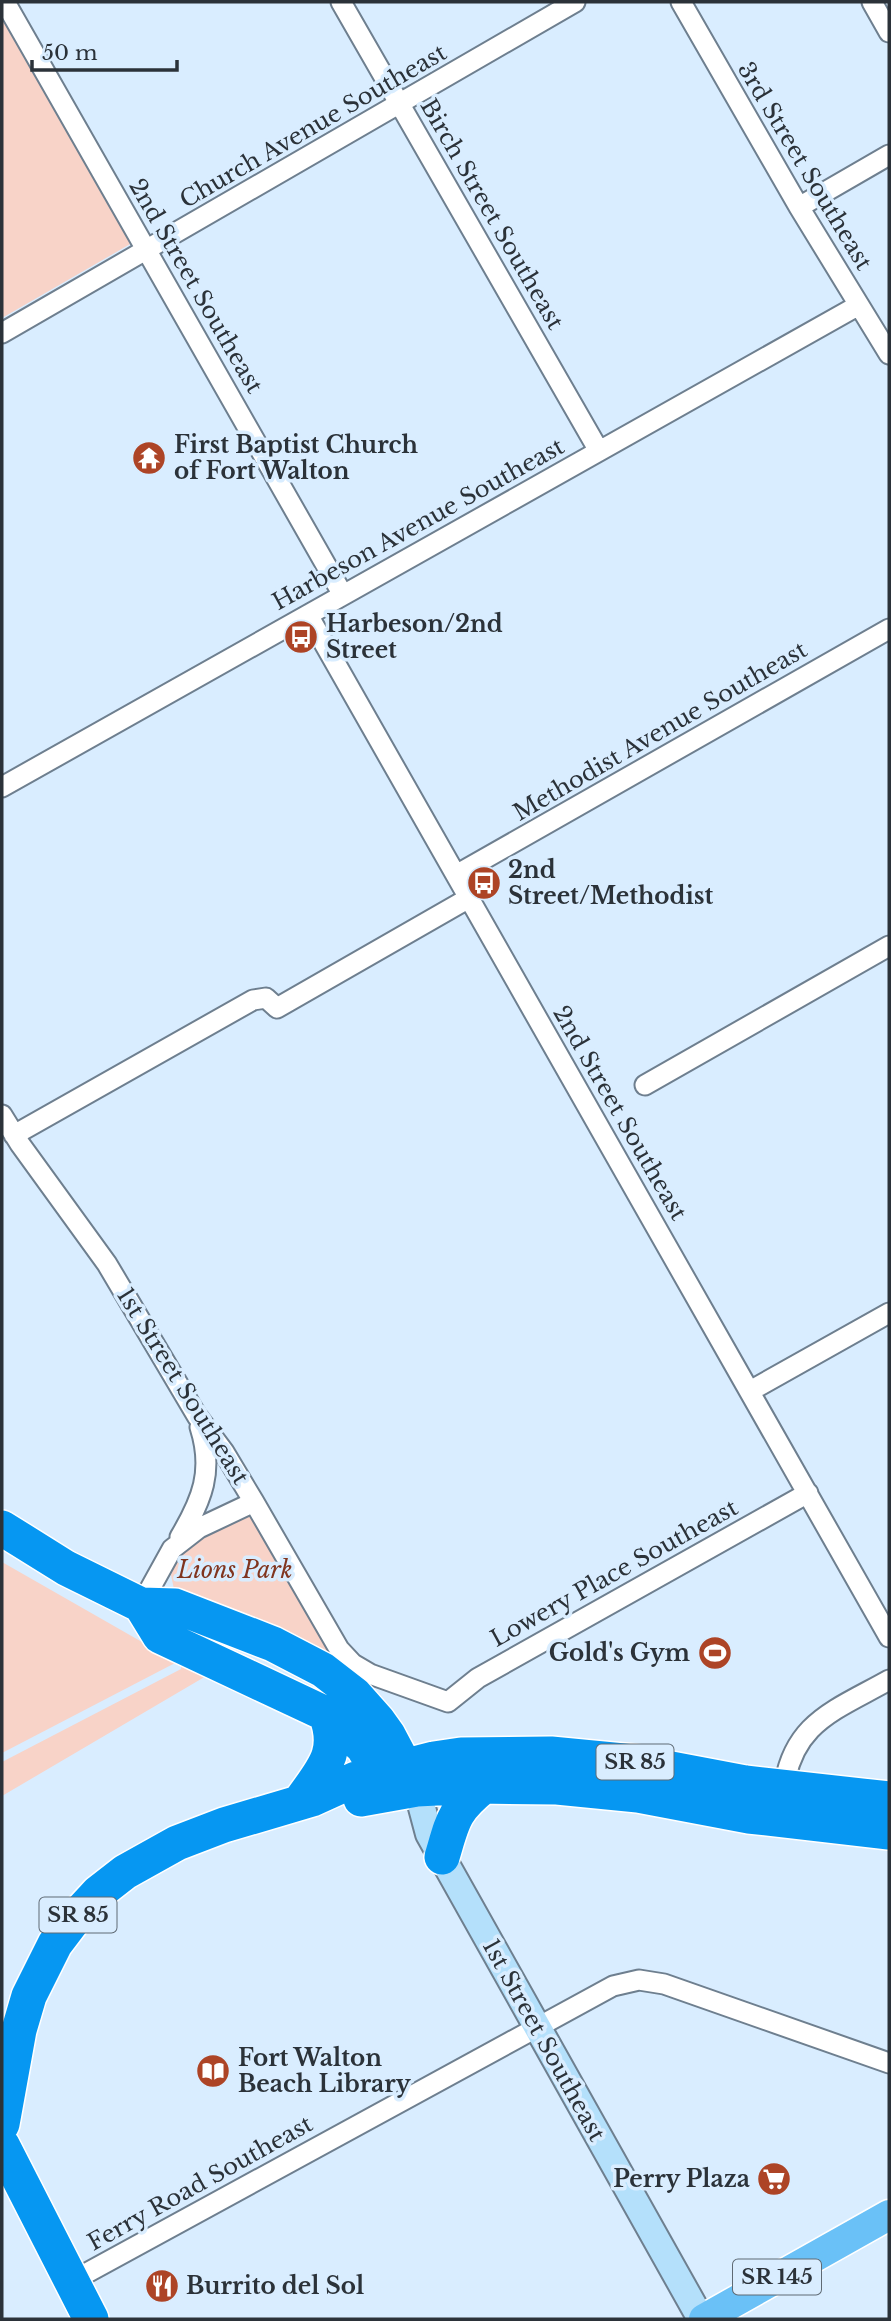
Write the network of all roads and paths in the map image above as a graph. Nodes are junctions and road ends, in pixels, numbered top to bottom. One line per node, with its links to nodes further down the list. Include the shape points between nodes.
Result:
1 (5, 2): 10 (street, 2nd Street Southeast)
2 (341, 2): 7 (street, Birch Street Southeast)
3 (575, 2): 7 (street, Church Avenue Southeast)
4 (681, 2): 9 (street, 3rd Street Southeast)
5 (872, 2): 6 (street)
6 (889, 32)
7 (401, 103): 10 (street, Church Avenue Southeast); 14 (street, Birch Street Southeast)
8 (889, 155): 9 (street)
9 (799, 207): 11 (street, 3rd Street Southeast)
10 (147, 250): 12 (street, Church Avenue Southeast); 15 (street, 2nd Street Southeast)
11 (859, 305): 13 (street, 3rd Street Southeast); 14 (street, Harbeson Avenue Southeast)
12 (2, 333)
13 (889, 354)
14 (599, 451): 15 (street, Harbeson Avenue Southeast)
15 (343, 595): 16 (street, Harbeson Avenue Southeast)
16 (308, 614): 18 (street, Harbeson Avenue Southeast); 19 (street, 2nd Street Southeast)
17 (889, 629): 19 (street, Methodist Avenue Southeast)
18 (2, 787)
19 (456, 875): 20 (street, 2nd Street Southeast)
20 (469, 898): 24 (street, via 277,1008 266,999 253,1000); 26 (street, 2nd Street Southeast)
21 (889, 946): 22 (street)
22 (645, 1085)
23 (2, 1115): 24 (street, 1st Street Southeast)
24 (15, 1135): 27 (street, 1st Street Southeast, via 107,1264)
25 (889, 1313): 26 (street)
26 (750, 1391): 28 (street, 2nd Street Southeast)
27 (197, 1416): 29 (street, 1st Street Southeast); 31 (street, via 208,1459 205,1484)
28 (808, 1493): 33 (street, 2nd Street Southeast); 34 (street, Lowery Place Southeast, via 478,1678 448,1702)
29 (254, 1502): 31 (street, via 199,1528); 34 (street, 1st Street Southeast, via 339,1648)
30 (2, 1528): 32 (highway, via 66,1568)
31 (172, 1549): 32 (street)
32 (141, 1605): 36 (highway, via 160,1636); 37 (highway, via 175,1606 264,1640 323,1670 354,1694 377,1721)
33 (889, 1637)
34 (353, 1664)
35 (889, 1680): 41 (street, via 820,1719 803,1734 793,1751)
36 (326, 1714): 37 (highway); 40 (highway, via 333,1732 332,1746)
37 (398, 1781): 38 (highway, SR 85); 40 (highway, SR 85, via 359,1800); 41 (highway, SR 85, via 461,1755 551,1755 634,1762); 43 (street, 1st Street Southeast)
38 (484, 1786): 41 (highway, SR 85); 43 (highway, via 467,1799)
39 (889, 1799): 41 (highway, SR 85)
40 (306, 1800): 46 (highway, SR 85, via 224,1825 149,1857 82,1910 55,1944 29,1996)
41 (783, 1804): 42 (highway, SR 85)
42 (889, 1832)
43 (436, 1845): 44 (street, 1st Street Southeast)
44 (536, 2028): 45 (street, Ferry Road Southeast, via 613,1986 639,1980 664,1984); 49 (street, Ferry Road Southeast); 51 (street, 1st Street Southeast)
45 (889, 2063)
46 (2, 2124)
47 (2, 2145): 49 (highway)
48 (889, 2215): 51 (main road, SR 145)
49 (72, 2281): 50 (highway)
50 (91, 2319)
51 (702, 2319)

